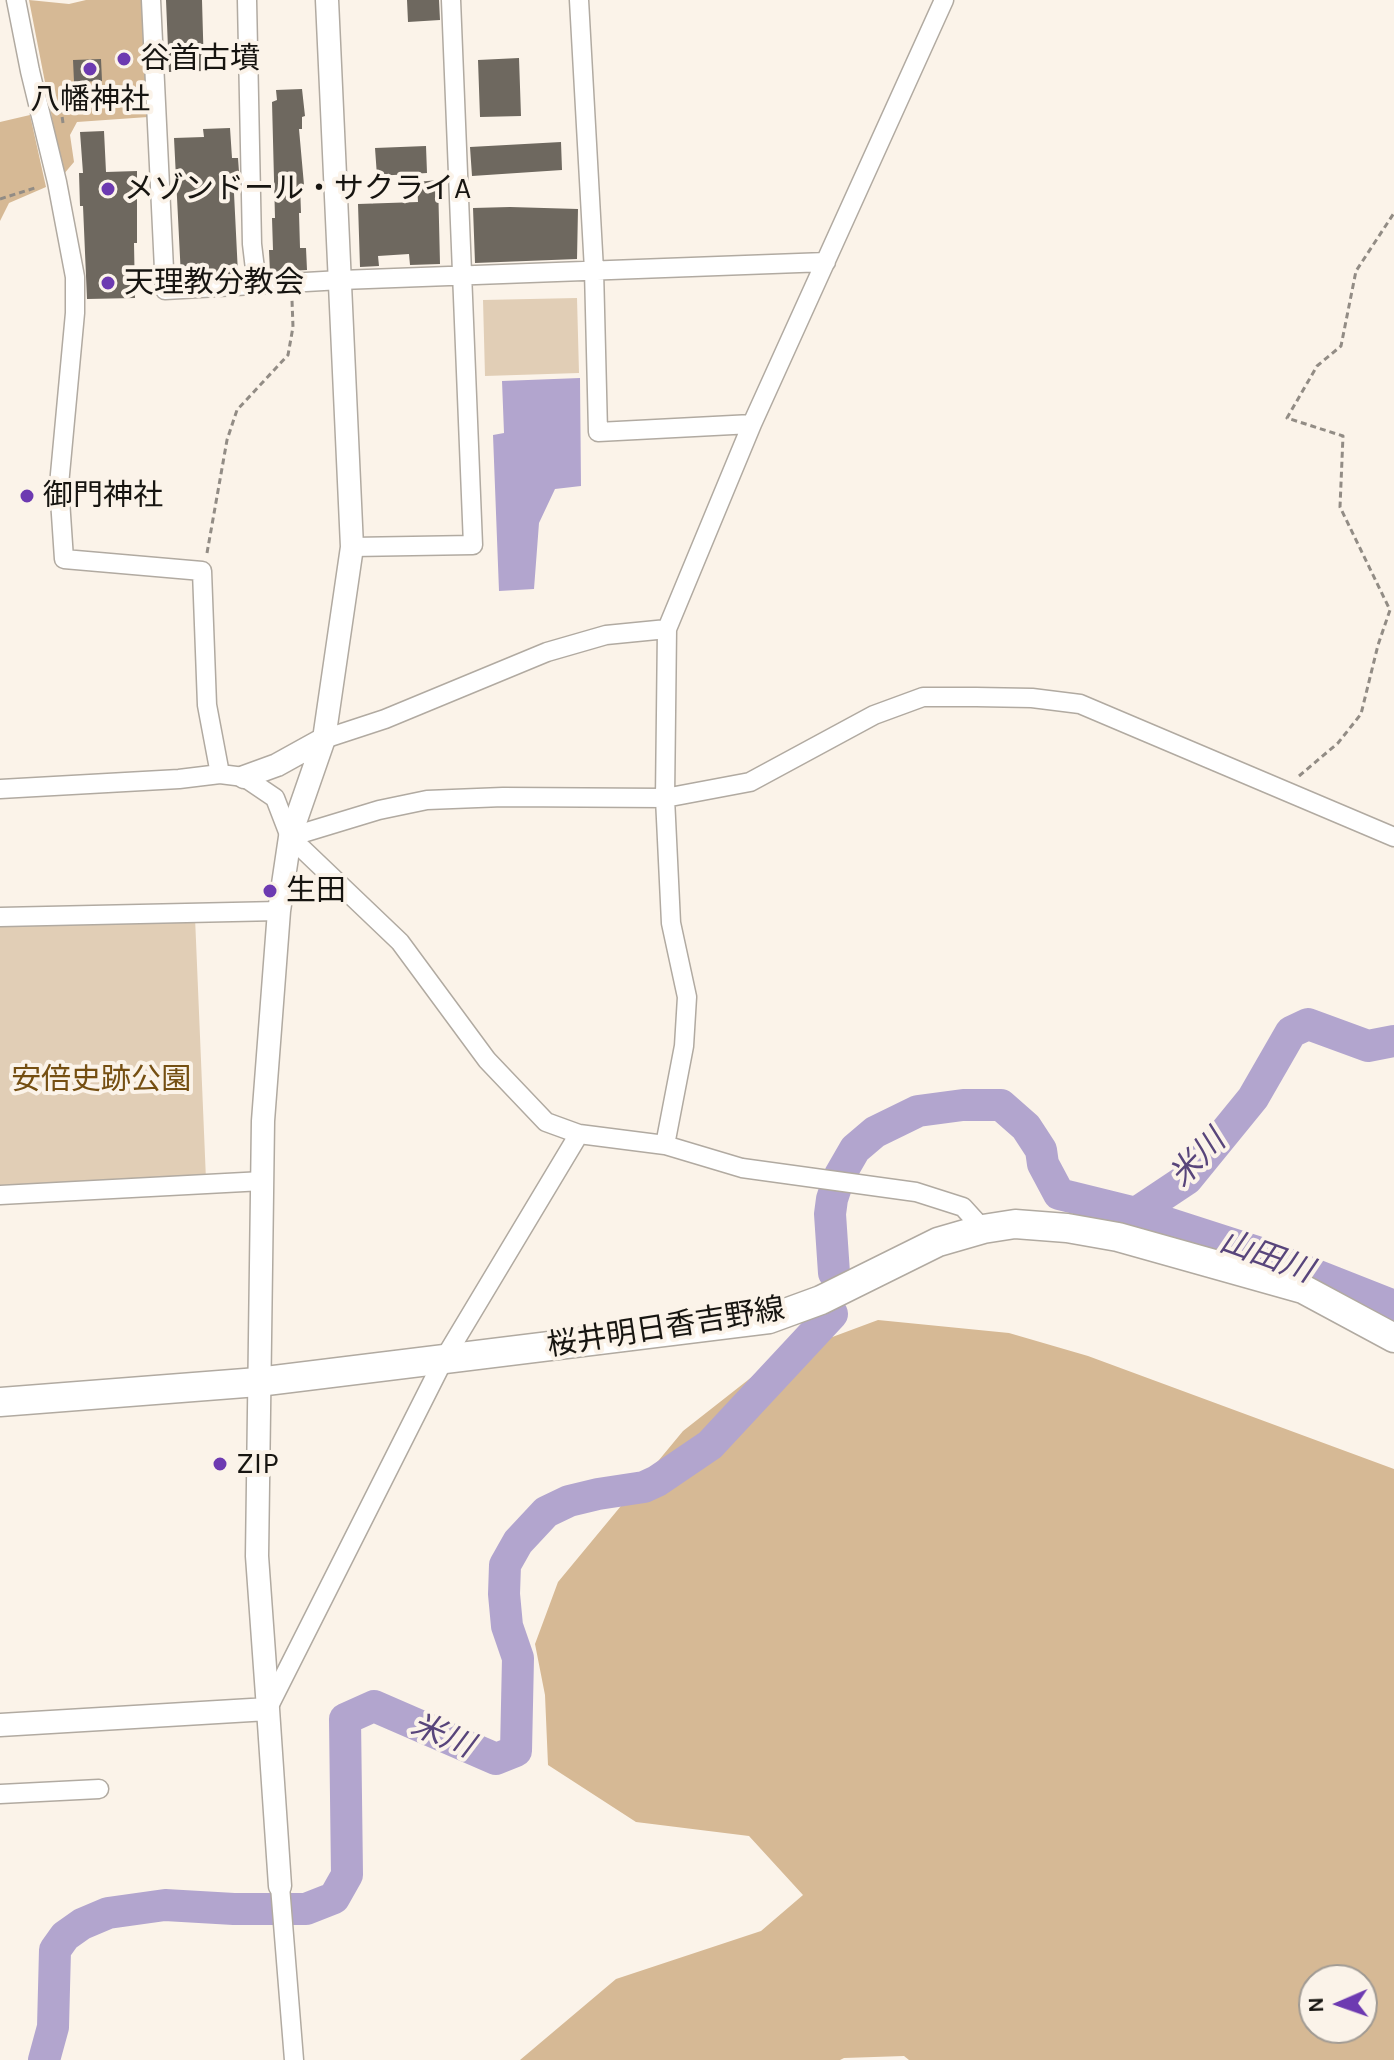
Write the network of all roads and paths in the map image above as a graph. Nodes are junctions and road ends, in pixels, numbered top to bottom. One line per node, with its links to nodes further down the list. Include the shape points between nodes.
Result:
1 (16, 0): 12 (street)
2 (151, 0): 8 (street)
3 (247, 0): 20 (street)
4 (327, 0): 18 (street)
5 (451, 0): 17 (street)
6 (579, 0): 16 (street)
7 (944, 0): 15 (street)
8 (154, 84): 9 (path); 20 (street, via 165,290)
9 (117, 91)
10 (83, 93): 11 (path, via 61,109)
11 (63, 123)
12 (57, 182): 13 (path); 23 (street, via 75,289 59,485 64,559)
13 (0, 199)
14 (1394, 213): 29 (path, via 1356,271 1341,346 1317,366 1287,418 1343,436 1340,507 1390,610 1361,714 1338,743)
15 (826, 262): 16 (street); 21 (street)
16 (594, 270): 17 (street); 21 (street, via 598,432)
17 (462, 276): 18 (street); 22 (street, via 473,545)
18 (341, 280): 19 (street); 22 (street)
19 (292, 285): 20 (street); 23 (path, via 288,355 237,410)
20 (257, 286)
21 (752, 424): 24 (street)
22 (352, 547): 25 (street)
23 (202, 571): 26 (street, via 207,705)
24 (667, 629): 25 (street, via 606,635 547,652); 30 (street)
25 (324, 739): 27 (street); 31 (street)
26 (220, 774): 27 (street); 28 (street)
27 (244, 777): 31 (street, via 275,798)
28 (0, 789)
29 (1283, 789): 30 (street, via 1080,704 923,697 874,715 750,782); 32 (street)
30 (665, 798): 31 (street, via 427,800); 36 (street, via 671,923 687,997 684,1046)
31 (290, 837): 33 (street); 35 (street, via 400,942 487,1060 546,1122)
32 (1394, 837)
33 (279, 911): 34 (street); 37 (street)
34 (0, 917)
35 (579, 1134): 36 (street); 41 (street)
36 (665, 1145): 39 (street, via 742,1168 916,1192 963,1207)
37 (263, 1181): 38 (street); 42 (street)
38 (0, 1195)
39 (983, 1229): 40 (main road, 桜井明日香吉野線, via 1015,1224 1118,1237 1303,1289); 41 (main road, 桜井明日香吉野線, via 938,1242 821,1300 769,1319)
40 (1394, 1338)
41 (444, 1359): 42 (main road, 桜井明日香吉野線); 44 (street)
42 (258, 1382): 43 (main road, 桜井明日香吉野線); 44 (street, via 257,1556)
43 (0, 1402)
44 (268, 1709): 45 (street); 48 (street)
45 (0, 1725)
46 (99, 1789): 47 (street)
47 (0, 1794)
48 (280, 1886): 49 (street)
49 (294, 2060)

